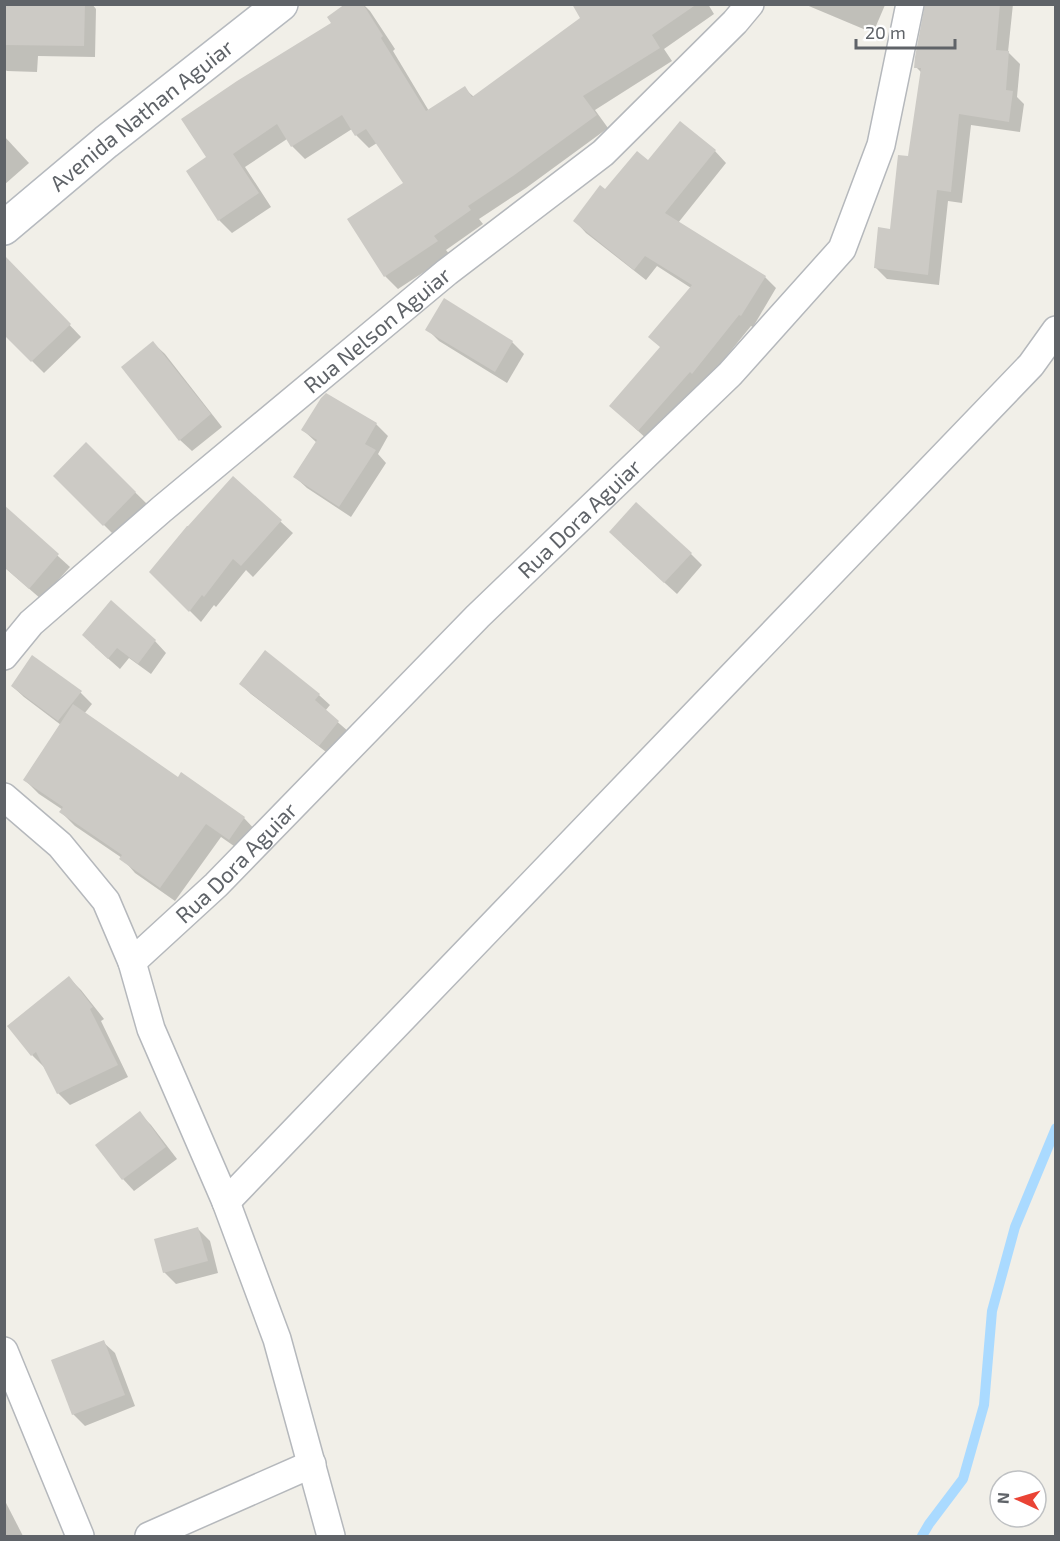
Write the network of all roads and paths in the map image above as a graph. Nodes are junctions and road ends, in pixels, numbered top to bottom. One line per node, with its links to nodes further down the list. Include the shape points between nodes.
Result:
1 (281, 4): 4 (main road, Avenida Nathan Aguiar)
2 (750, 4): 7 (street, Rua Nelson Aguiar, via 603,153 447,272 162,509 31,623)
3 (910, 4): 9 (street, Rua Dora Aguiar, via 881,145 842,249 730,374 478,616 216,885)
4 (248, 16): 5 (main road, Avenida Nathan Aguiar)
5 (4, 228)
6 (1056, 330): 10 (street, via 1031,365)
7 (4, 656)
8 (4, 797): 9 (street, via 60,845 106,901)
9 (132, 962): 10 (street, via 151,1029)
10 (226, 1202): 12 (street, via 277,1339)
11 (4, 1351): 13 (street)
12 (312, 1464): 14 (street); 15 (street)
13 (80, 1536)
14 (149, 1536)
15 (331, 1536)

